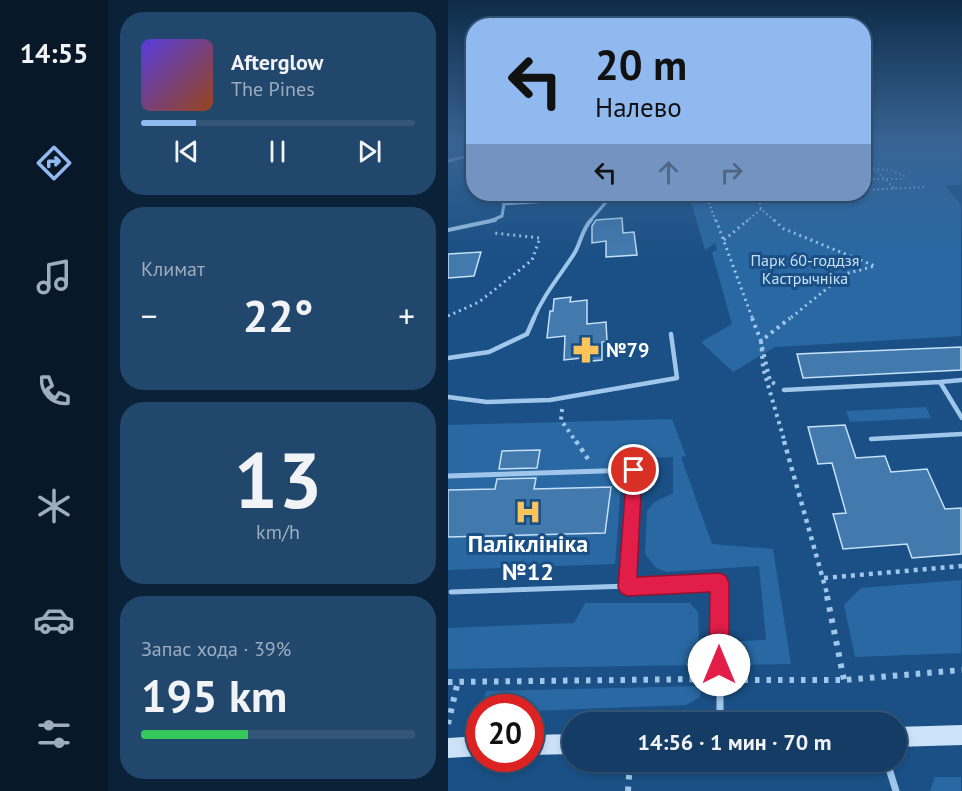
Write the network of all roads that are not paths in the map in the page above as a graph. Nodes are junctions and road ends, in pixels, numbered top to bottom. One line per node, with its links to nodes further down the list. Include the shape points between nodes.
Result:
1 (503, 201): 4 (lane)
2 (548, 201): 4 (lane)
3 (608, 201): 7 (lane, via 583,229 576,252 543,297 527,334 490,352)
4 (504, 204): 5 (lane, via 502,216 496,220)
5 (448, 230)
6 (671, 334): 11 (lane, via 677,378 550,400 487,402)
7 (448, 358)
8 (961, 380): 9 (lane)
9 (940, 382): 10 (lane); 12 (lane)
10 (784, 390)
11 (448, 398)
12 (961, 418)
13 (961, 434): 14 (lane)
14 (871, 440)
15 (448, 476): 16 (lane, via 634,470)
16 (627, 587): 17 (lane); 18 (lane, via 720,583)
17 (451, 592)
18 (720, 712)
19 (961, 735): 20 (main road)
20 (907, 737)
21 (562, 744): 22 (main road)
22 (544, 745)
23 (466, 747): 24 (main road)
24 (448, 748)
25 (890, 772): 26 (lane)
26 (896, 791)

